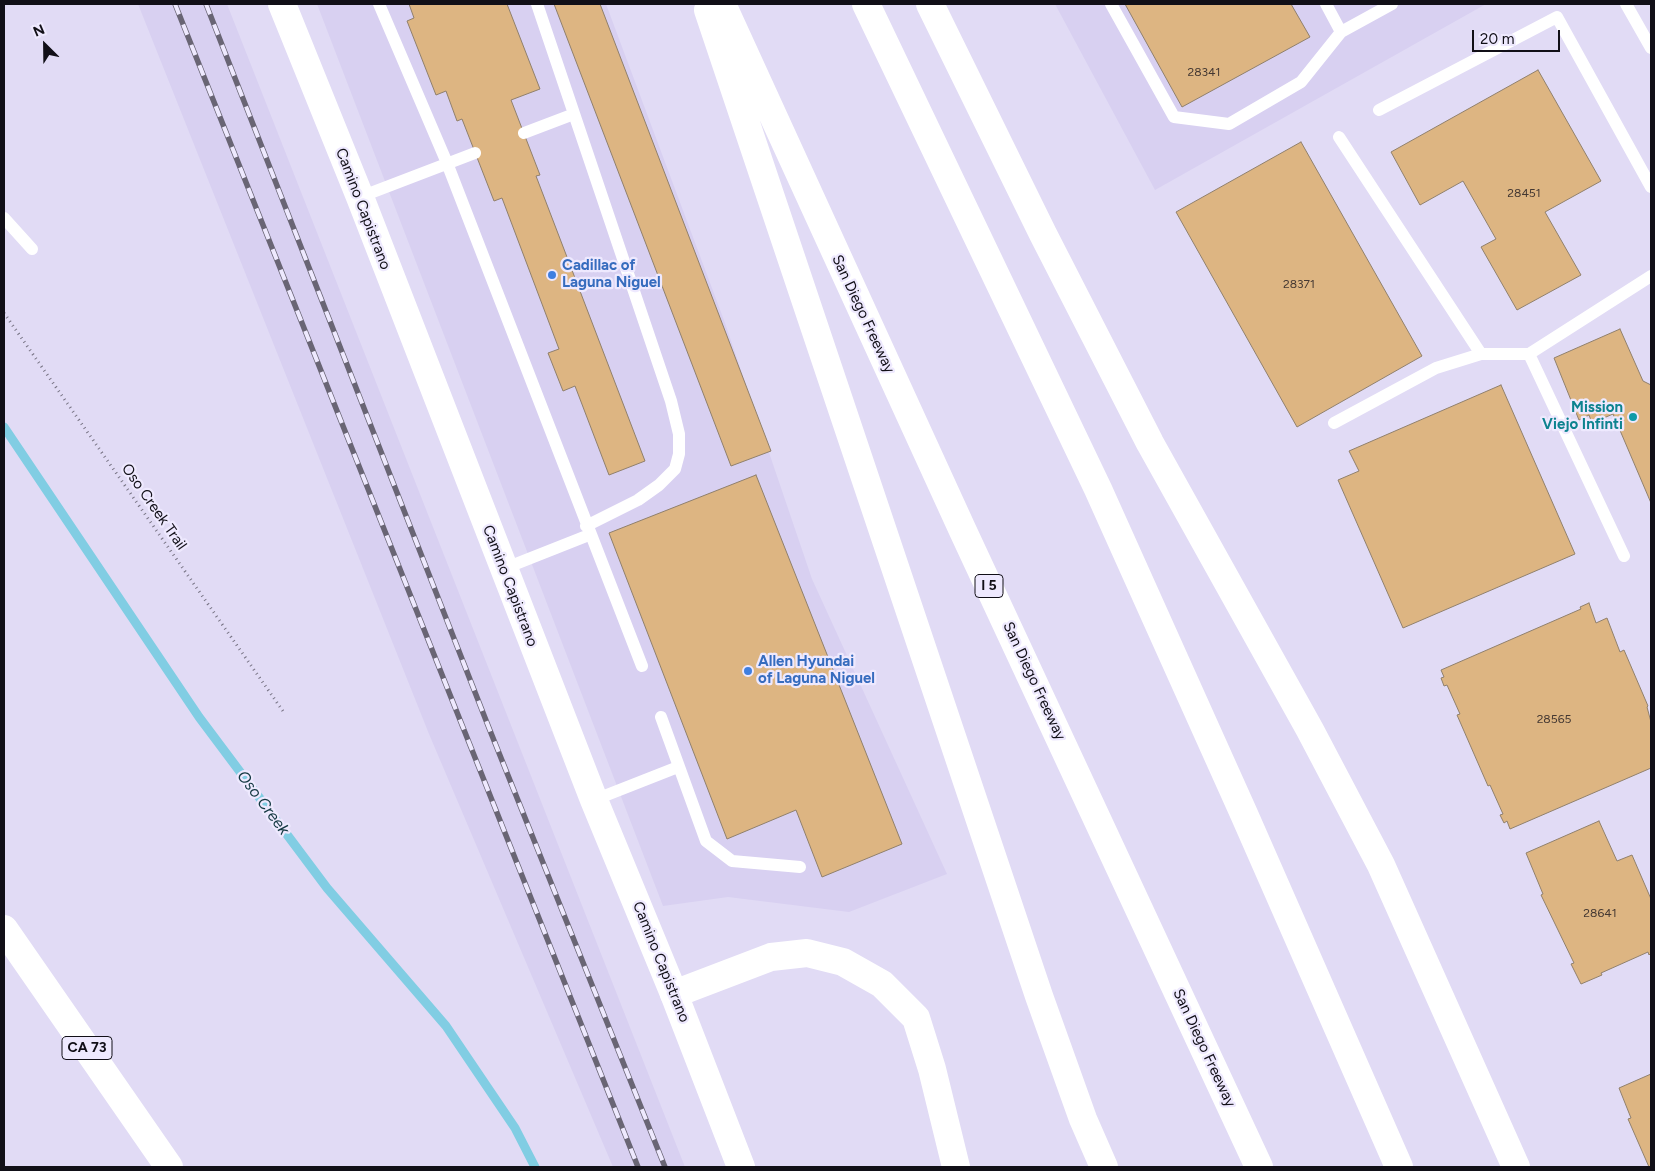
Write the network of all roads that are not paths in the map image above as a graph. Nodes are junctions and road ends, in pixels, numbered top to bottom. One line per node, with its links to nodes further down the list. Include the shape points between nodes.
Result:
1 (282, 4): 21 (main road, Camino Capistrano)
2 (379, 4): 19 (lane)
3 (537, 4): 15 (lane)
4 (706, 4): 41 (main road, via 1039,996 1083,1119)
5 (722, 4): 42 (main road, San Diego Freeway / I 5)
6 (866, 4): 43 (main road, via 1102,498)
7 (930, 4): 44 (main road, via 1150,443 1381,865)
8 (1111, 4): 12 (lane, via 1174,117 1220,123 1229,124 1301,82)
9 (1326, 4): 12 (lane)
10 (1392, 4): 12 (lane)
11 (1626, 4): 13 (lane)
12 (1341, 32)
13 (1651, 48)
14 (1379, 110): 20 (lane, via 1557,17)
15 (574, 114): 16 (lane); 28 (lane, via 671,401 679,440 675,469 659,485)
16 (524, 133)
17 (1339, 137): 25 (lane)
18 (475, 153): 19 (lane)
19 (447, 163): 21 (lane); 28 (lane)
20 (1651, 186)
21 (360, 197): 30 (main road, Camino Capistrano)
22 (4, 218): 23 (lane)
23 (32, 249)
24 (1651, 276): 26 (lane)
25 (1482, 354): 26 (lane); 27 (lane, via 1436,368)
26 (1529, 354): 29 (lane)
27 (1334, 423)
28 (588, 530): 30 (lane); 31 (lane)
29 (1624, 556)
30 (503, 569): 34 (main road, Camino Capistrano)
31 (642, 666)
32 (661, 717): 33 (lane)
33 (678, 767): 34 (lane); 35 (lane, via 706,841 732,861)
34 (594, 800): 37 (main road, Camino Capistrano)
35 (800, 867)
36 (4, 928): 38 (main road, CA 73)
37 (674, 994): 39 (main road, Camino Capistrano); 40 (main road, via 771,957 808,952 843,962 882,984 916,1018)
38 (169, 1167)
39 (741, 1167)
40 (956, 1167)
41 (1104, 1167)
42 (1259, 1167)
43 (1398, 1167)
44 (1516, 1167)

